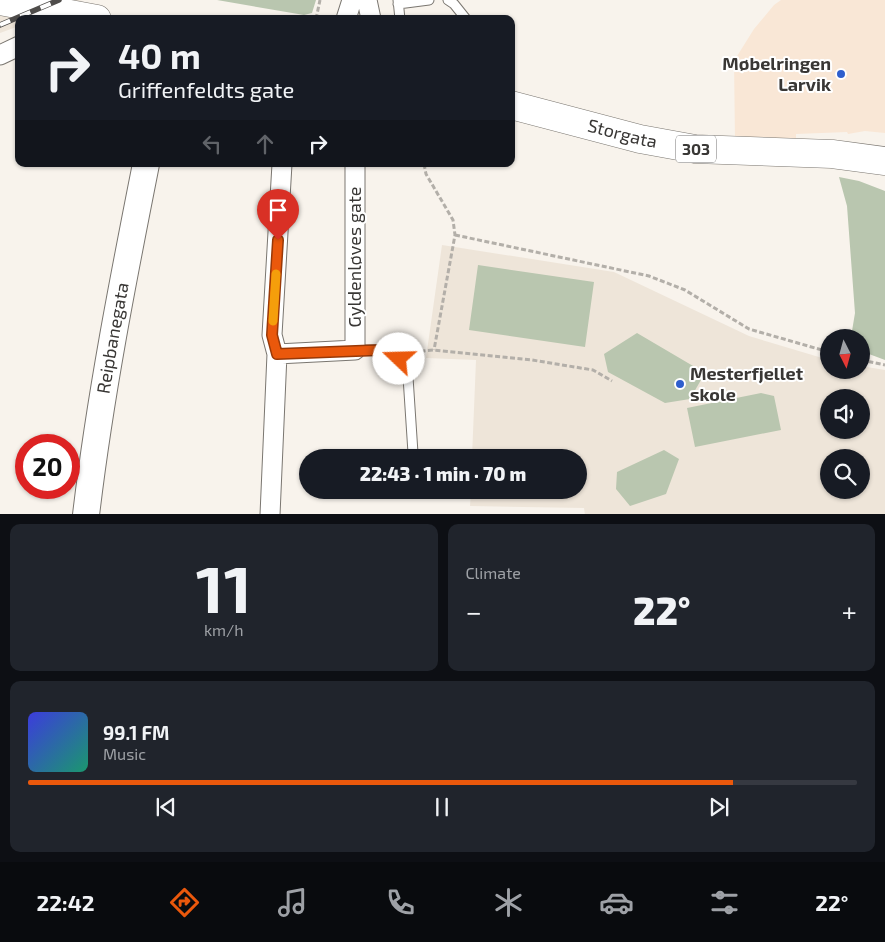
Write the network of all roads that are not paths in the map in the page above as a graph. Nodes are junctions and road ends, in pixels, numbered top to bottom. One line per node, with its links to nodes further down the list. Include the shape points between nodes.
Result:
1 (352, 0): 8 (street)
2 (367, 0): 9 (street)
3 (429, 0): 6 (lane)
4 (448, 0): 11 (lane)
5 (0, 1): 7 (main road)
6 (398, 2): 10 (lane)
7 (59, 15)
8 (347, 15)
9 (370, 15)
10 (400, 15)
11 (463, 15)
12 (15, 48): 13 (street)
13 (0, 55)
14 (515, 106): 15 (main road, Storgata / 303, via 695,150 832,154)
15 (885, 161)
16 (145, 167): 22 (main road, Reipbanegata, via 121,288)
17 (282, 167): 20 (street, via 272,335)
18 (355, 167): 19 (street, Gyldenløves gate)
19 (355, 350): 20 (street); 21 (lane, via 382,350 399,359 408,377)
20 (277, 354): 23 (street)
21 (413, 449)
22 (86, 514)
23 (270, 514)

